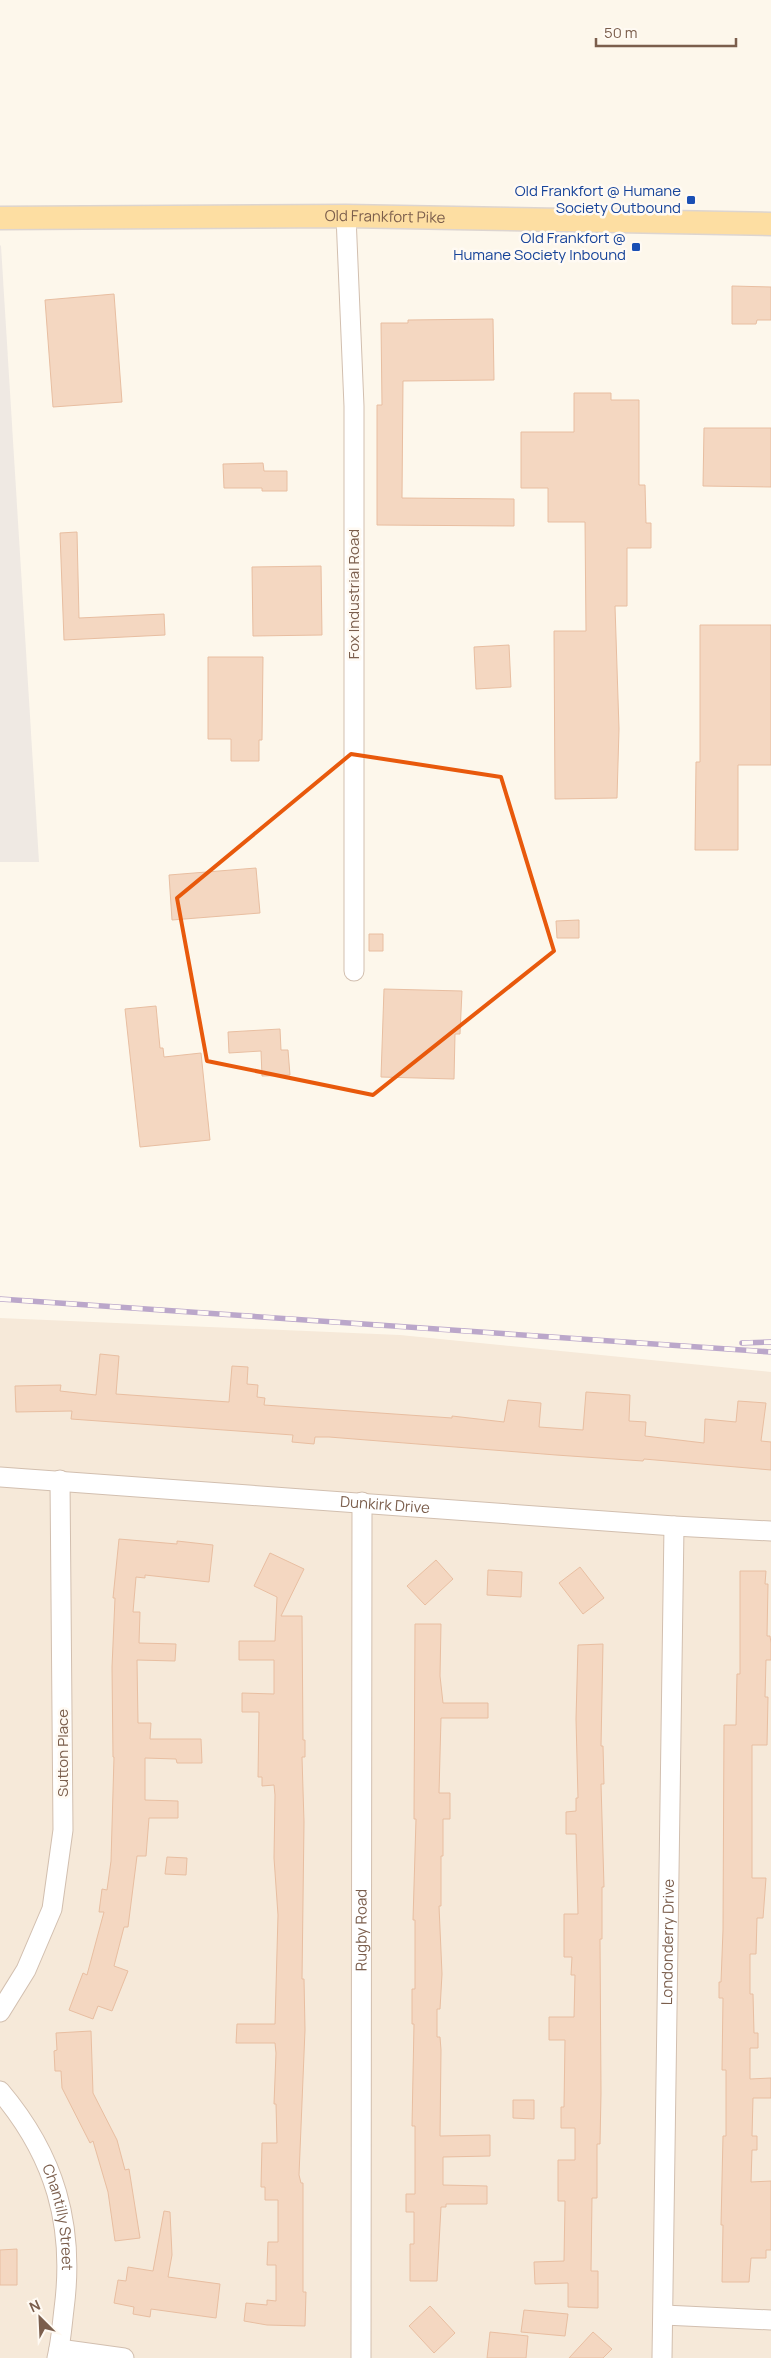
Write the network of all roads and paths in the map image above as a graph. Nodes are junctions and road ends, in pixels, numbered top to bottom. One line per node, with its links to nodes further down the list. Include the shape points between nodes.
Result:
1 (346, 216): 2 (main road, Old Frankfort Pike); 3 (main road, Old Frankfort Pike); 4 (street, Fox Industrial Road, via 354,406)
2 (0, 218)
3 (771, 224)
4 (354, 971)
5 (0, 1477): 6 (street, Dunkirk Drive)
6 (60, 1480): 7 (street, Dunkirk Drive); 10 (street, Sutton Place, via 63,1830 52,1909 26,1970)
7 (362, 1502): 8 (street, Dunkirk Drive); 16 (street, Rugby Road)
8 (674, 1526): 9 (street, Dunkirk Drive); 12 (street, Londonderry Drive)
9 (771, 1531)
10 (0, 2012)
11 (0, 2091): 14 (street, Chantilly Street, via 36,2142 53,2176 64,2216 68,2280)
12 (664, 2315): 13 (street); 17 (street, Londonderry Drive)
13 (771, 2320)
14 (58, 2354): 15 (street)
15 (124, 2358)
16 (361, 2358)
17 (662, 2358)

